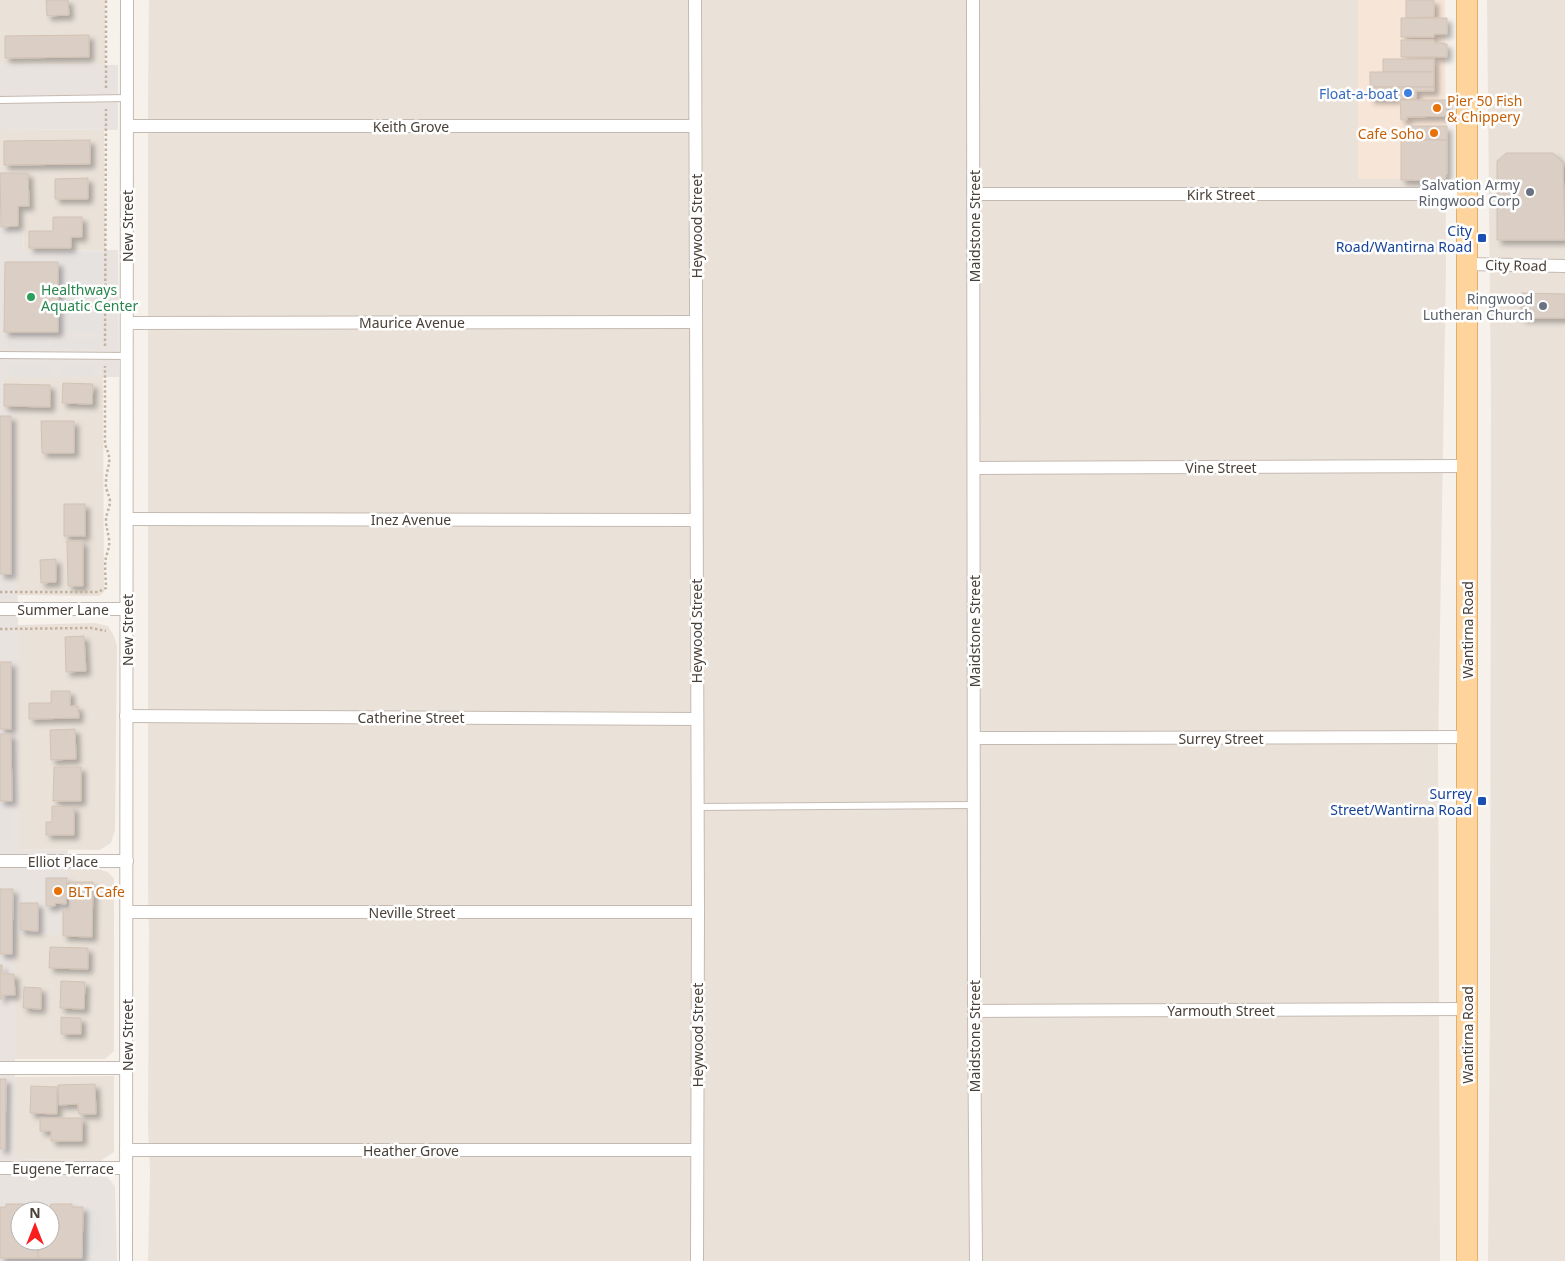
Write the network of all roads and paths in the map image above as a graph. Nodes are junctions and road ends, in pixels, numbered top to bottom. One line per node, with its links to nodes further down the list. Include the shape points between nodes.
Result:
1 (106, 0): 6 (path)
2 (127, 0): 7 (street, New Street)
3 (695, 0): 10 (street, Heywood Street)
4 (973, 0): 11 (street, Maidstone Street)
5 (1467, 0): 12 (main road, Wantirna Road)
6 (106, 98): 7 (lane); 8 (lane); 18 (path)
7 (127, 98): 9 (street, New Street)
8 (0, 100)
9 (127, 126): 10 (street, Keith Grove); 16 (street, New Street)
10 (695, 126): 15 (street, Heywood Street)
11 (974, 194): 12 (street, Kirk Street); 21 (street, Maidstone Street)
12 (1468, 194): 13 (main road, Wantirna Road)
13 (1467, 264): 14 (street, City Road); 20 (main road, Wantirna Road)
14 (1565, 266)
15 (696, 322): 16 (street, Maurice Avenue); 23 (street, Heywood Street)
16 (127, 323): 19 (street, New Street)
17 (0, 355): 18 (lane)
18 (105, 356): 19 (lane); 24 (path, via 105,445 110,454 106,480 110,499 106,517 109,538 106,588 98,592)
19 (127, 356): 22 (street, New Street)
20 (1468, 466): 21 (street, Vine Street); 31 (main road, Wantirna Road)
21 (974, 468): 32 (street, Maidstone Street)
22 (127, 519): 23 (street, Inez Avenue); 26 (street, New Street)
23 (696, 520): 30 (street, Heywood Street)
24 (0, 592)
25 (0, 610): 26 (street, Summer Lane)
26 (127, 610): 29 (street, New Street)
27 (0, 628): 28 (path, via 91,628)
28 (106, 631)
29 (126, 716): 30 (street, Catherine Street); 36 (street, New Street)
30 (697, 719): 34 (street, Heywood Street)
31 (1467, 737): 32 (street, Surrey Street); 39 (main road, Wantirna Road)
32 (974, 738): 33 (street, Maidstone Street)
33 (974, 805): 34 (lane); 40 (street, Maidstone Street)
34 (697, 807): 38 (street, Heywood Street)
35 (0, 861): 36 (street, Elliot Place)
36 (127, 862): 37 (street, New Street)
37 (127, 912): 38 (street, Neville Street); 42 (street, New Street)
38 (698, 912): 44 (street, Heywood Street)
39 (1467, 1009): 40 (street, Yarmouth Street); 50 (main road, Wantirna Road)
40 (974, 1011): 49 (street, Maidstone Street)
41 (0, 1068): 42 (street)
42 (127, 1068): 43 (street, New Street)
43 (126, 1150): 44 (street, Heather Grove); 46 (street, New Street)
44 (696, 1150): 48 (street, Heywood Street)
45 (0, 1168): 46 (street, Eugene Terrace)
46 (126, 1168): 47 (street, New Street)
47 (126, 1261)
48 (697, 1261)
49 (976, 1261)
50 (1467, 1261)

